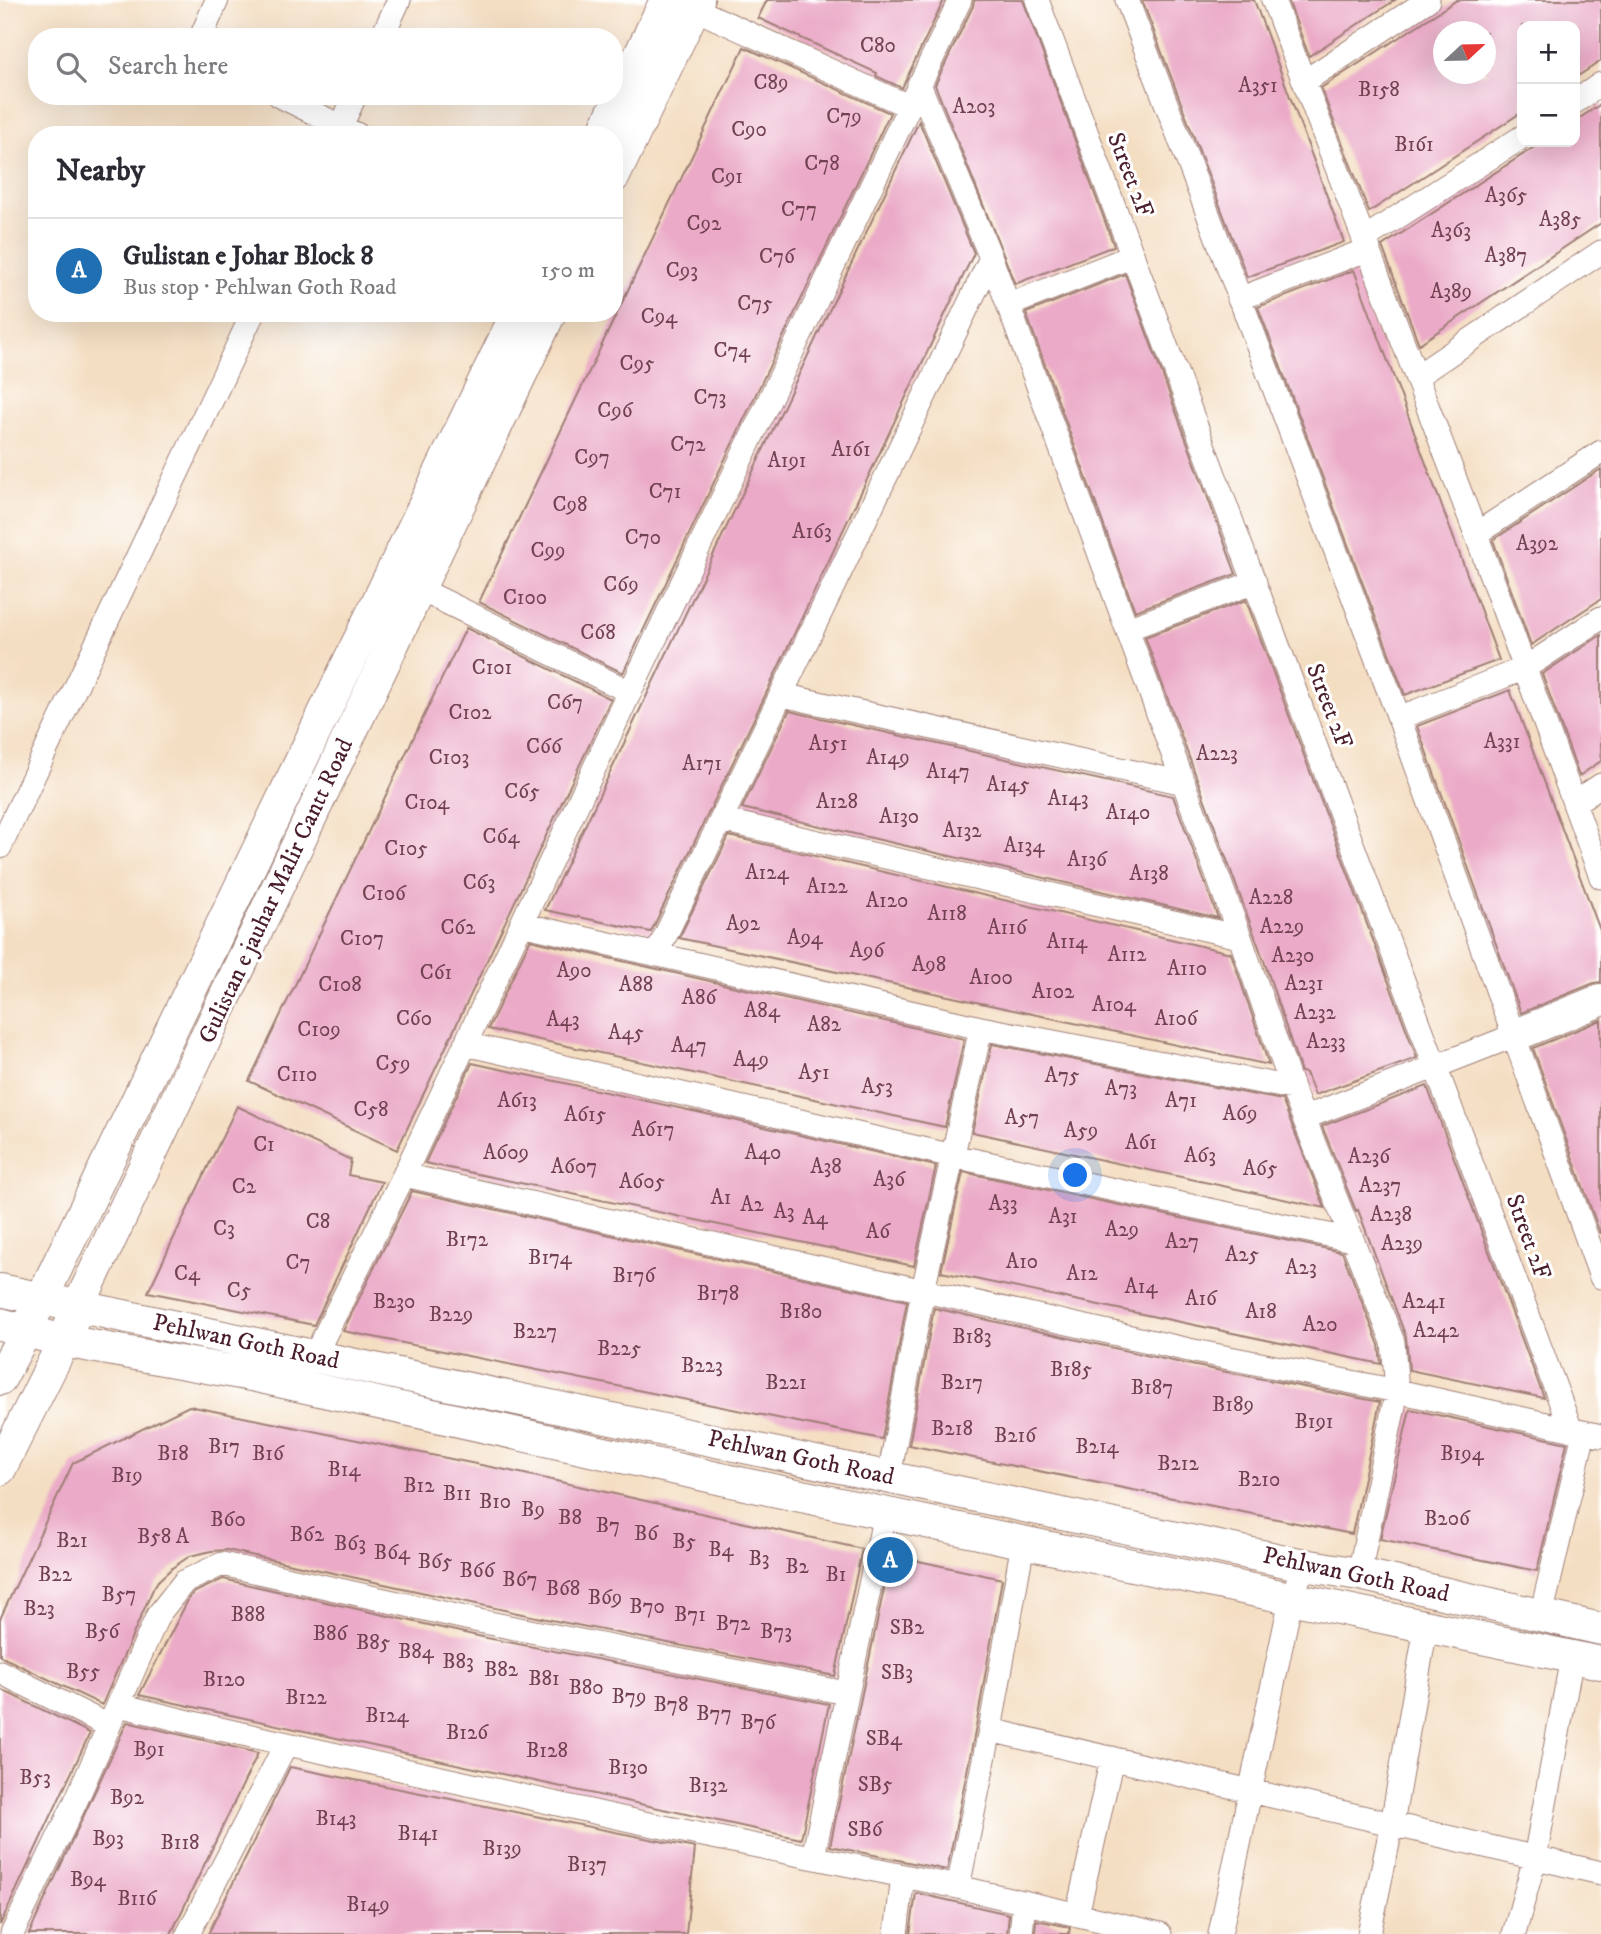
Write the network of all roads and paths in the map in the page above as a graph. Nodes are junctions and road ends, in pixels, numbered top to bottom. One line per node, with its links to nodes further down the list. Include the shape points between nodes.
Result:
1 (217, 0): 9 (street)
2 (399, 0): 10 (street)
3 (960, 0): 12 (street)
4 (1037, 0): 27 (street, Street 2F)
5 (1127, 0): 29 (street)
6 (1273, 0): 11 (street)
7 (1428, 0): 11 (street)
8 (683, 2): 15 (main road); 19 (street); 24 (main road)
9 (205, 28)
10 (386, 28)
11 (1304, 81): 25 (street)
12 (919, 84): 19 (street); 28 (street)
13 (1601, 84): 14 (street)
14 (1580, 99)
15 (623, 101)
16 (297, 105): 20 (street)
17 (353, 105): 21 (street)
18 (620, 105): 22 (main road)
19 (908, 106): 42 (street)
20 (335, 126)
21 (348, 126)
22 (607, 126)
23 (1517, 139): 25 (street)
24 (623, 153)
25 (1367, 244): 29 (street); 34 (street)
26 (1601, 252): 34 (street)
27 (1133, 256): 30 (street); 37 (street, Street 2F)
28 (991, 258): 30 (street); 43 (street)
29 (1239, 299): 44 (street)
30 (1009, 305): 40 (street)
31 (249, 322): 49 (street)
32 (513, 322): 67 (main road, Gulistan e jauhar Malir Cantt Road)
33 (546, 322): 38 (main road, Gulistan e jauhar Malir Cantt Road)
34 (1417, 376): 36 (street)
35 (1601, 452): 36 (street)
36 (1476, 534): 41 (street)
37 (1255, 582): 40 (street); 58 (street, Street 2F)
38 (419, 589): 42 (street); 68 (main road, Gulistan e jauhar Malir Cantt Road)
39 (1601, 618): 41 (street)
40 (1127, 629): 45 (street)
41 (1525, 667): 44 (street); 47 (street)
42 (630, 692): 51 (street)
43 (782, 695): 45 (street); 48 (street)
44 (1399, 718): 56 (street)
45 (1184, 783): 52 (street)
46 (1601, 785): 47 (street)
47 (1574, 803): 50 (street)
48 (722, 820): 52 (street); 53 (street)
49 (0, 847)
50 (1601, 877)
51 (521, 924): 53 (street); 57 (street)
52 (1240, 937): 59 (street)
53 (656, 955): 55 (street)
54 (1601, 1000): 56 (main road)
55 (981, 1028): 59 (street); 61 (street)
56 (1513, 1036): 58 (street); 64 (street)
57 (465, 1044): 61 (street); 62 (street)
58 (1437, 1067): 60 (street); 74 (street, Street 2F)
59 (1293, 1087): 60 (street)
60 (1304, 1118): 63 (street)
61 (953, 1156): 63 (street); 66 (street)
62 (404, 1175): 66 (street); 71 (street)
63 (1352, 1240): 73 (street, via 1393,1342)
64 (1601, 1277)
65 (0, 1290): 67 (main road, Pehlwan Goth Road)
66 (923, 1290): 73 (street); 76 (street)
67 (41, 1299): 68 (main road, Pehlwan Goth Road); 69 (main road, Gulistan e jauhar Malir Cantt Road)
68 (78, 1307): 70 (main road, Gulistan e jauhar Malir Cantt Road); 71 (main road, Pehlwan Goth Road)
69 (13, 1328): 70 (main road, Pehlwan Goth Road); 72 (main road, Gulistan e jauhar Malir Cantt Road)
70 (64, 1341): 75 (main road, Gulistan e jauhar Malir Cantt Road); 77 (main road, Pehlwan Goth Road, via 265,1378)
71 (314, 1357): 76 (main road, Pehlwan Goth Road)
72 (0, 1379)
73 (1397, 1391): 74 (street); 80 (street)
74 (1585, 1433): 82 (street)
75 (0, 1469)
76 (889, 1476): 79 (main road, Pehlwan Goth Road)
77 (885, 1514): 78 (main road, Pehlwan Goth Road); 87 (street)
78 (1023, 1543): 81 (main road, Pehlwan Goth Road); 89 (street)
79 (1304, 1565): 80 (main road, Pehlwan Goth Road); 81 (street)
80 (1359, 1574): 82 (main road, Pehlwan Goth Road)
81 (1291, 1599): 83 (main road, Pehlwan Goth Road); 92 (street)
82 (1541, 1616): 84 (main road, Pehlwan Goth Road)
83 (1426, 1627): 85 (main road, Pehlwan Goth Road); 93 (street)
84 (1601, 1629)
85 (1586, 1660): 95 (street)
86 (0, 1672): 88 (street)
87 (846, 1693): 88 (street, via 479,1621 222,1564 184,1582 158,1615); 94 (street)
88 (114, 1715): 90 (street); 102 (street)
89 (990, 1730): 91 (street); 98 (street)
90 (286, 1744): 94 (street); 103 (street)
91 (1112, 1758): 92 (street); 100 (street)
92 (1251, 1791): 93 (street); 106 (street)
93 (1392, 1824): 95 (street); 107 (street)
94 (813, 1857): 97 (street)
95 (1535, 1858): 96 (street); 108 (street)
96 (1601, 1873)
97 (903, 1875): 98 (street); 104 (street)
98 (958, 1887): 99 (street)
99 (1024, 1902): 100 (street); 105 (street)
100 (1077, 1915): 101 (street)
101 (1155, 1933)
102 (12, 1934)
103 (188, 1934)
104 (896, 1934)
105 (1021, 1934)
106 (1220, 1934)
107 (1369, 1934)
108 (1514, 1934)

